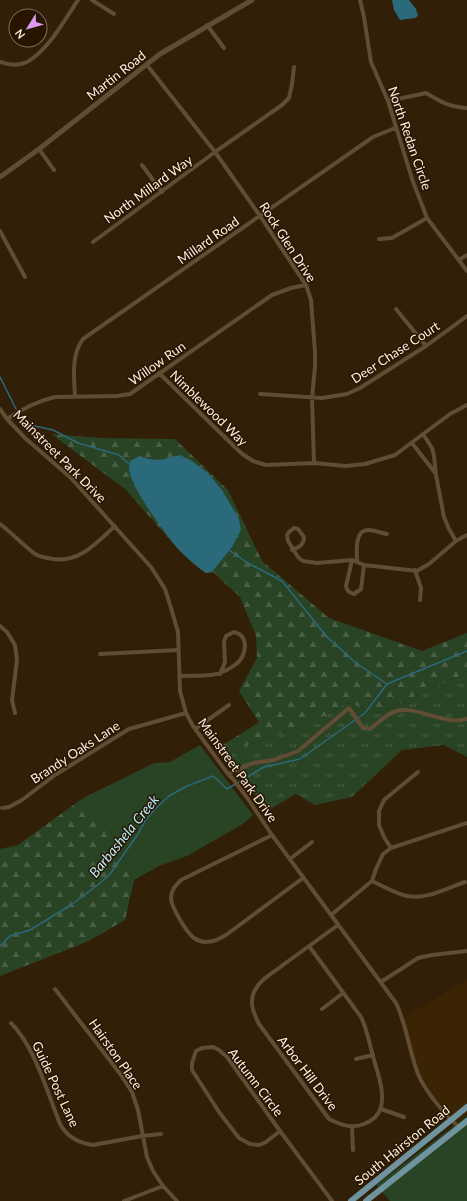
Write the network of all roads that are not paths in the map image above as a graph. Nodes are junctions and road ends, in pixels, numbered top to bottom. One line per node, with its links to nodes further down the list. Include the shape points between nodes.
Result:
1 (78, 0): 8 (street, via 46,45 27,62)
2 (92, 0): 5 (street)
3 (252, 0): 6 (street, Martin Road)
4 (360, 0): 11 (street, North Redan Circle, via 371,62)
5 (114, 14)
6 (207, 25): 7 (street); 9 (street, Martin Road)
7 (224, 48)
8 (0, 62)
9 (147, 65): 14 (street, Martin Road); 15 (street, Rock Glen Drive)
10 (294, 67): 15 (street, North Millard Way, via 289,98)
11 (388, 101): 12 (street, via 426,94 446,105); 13 (street, North Redan Circle)
12 (467, 108)
13 (395, 128): 20 (street, Millard Road, via 373,137); 21 (street, North Redan Circle)
14 (39, 149): 17 (street); 18 (street, Martin Road)
15 (215, 152): 19 (street, North Millard Way); 20 (street, Rock Glen Drive)
16 (142, 165): 19 (street)
17 (54, 170)
18 (0, 177)
19 (162, 192): 24 (street, North Millard Way)
20 (260, 216): 29 (street, Rock Glen Drive); 35 (street, Millard Road, via 83,339 76,351)
21 (427, 218): 23 (street, via 392,238); 26 (street, North Redan Circle)
22 (0, 231): 28 (street)
23 (379, 239)
24 (93, 242)
25 (467, 254): 26 (street)
26 (459, 260): 27 (street, North Redan Circle)
27 (467, 271)
28 (25, 278)
29 (306, 285): 33 (street, Willow Run, via 272,295); 36 (street, Rock Glen Drive, via 312,300 315,352)
30 (396, 309): 32 (street)
31 (467, 316): 32 (street, Deer Chase Court)
32 (426, 346): 36 (street, Deer Chase Court, via 360,388 335,397)
33 (159, 373): 35 (street, Willow Run, via 130,394); 42 (street, Nimblewood Way, via 246,457 270,465)
34 (260, 394): 36 (street, Deer Chase Court)
35 (75, 396): 39 (street, Willow Run, via 45,399 27,406)
36 (312, 398): 42 (street, Rock Glen Drive)
37 (467, 405): 40 (street, Nimblewood Way)
38 (0, 409): 39 (street, Mainstreet Park Drive)
39 (7, 419): 45 (street, Mainstreet Park Drive, via 70,478)
40 (423, 434): 41 (street, Nimblewood Way); 43 (street, via 432,448)
41 (412, 443): 42 (street, Nimblewood Way, via 395,455 365,464 346,466); 43 (street)
42 (314, 463)
43 (436, 475): 48 (street, via 444,517)
44 (0, 524): 45 (street, via 36,554 60,560 70,560 82,554)
45 (115, 526): 56 (street, Mainstreet Park Drive, via 151,568 165,589 178,632)
46 (387, 534): 51 (street, via 364,530 357,542)
47 (467, 535): 48 (street)
48 (456, 541): 53 (street, via 429,564)
49 (292, 550): 49 (street, via 288,535 294,528 298,529 304,541); 50 (street, via 307,562)
50 (352, 560): 51 (street); 52 (street, via 346,586 350,593 354,594 361,589)
51 (357, 562): 52 (street)
52 (364, 565): 53 (street)
53 (415, 570): 54 (street, via 421,588)
54 (420, 600)
55 (0, 626): 61 (street, via 15,645 17,660 12,700)
56 (178, 650): 57 (street); 59 (street, Mainstreet Park Drive)
57 (100, 654)
58 (220, 674): 58 (street, via 240,661 244,653 244,641 238,633 226,636 225,662); 59 (street)
59 (179, 676): 62 (street, Mainstreet Park Drive)
60 (229, 704): 64 (street)
61 (15, 713)
62 (186, 713): 64 (street, Mainstreet Park Drive); 67 (street, Brandy Oaks Lane, via 129,729 22,800)
63 (467, 719): 66 (street, via 446,719 404,709 391,713 370,728 363,728 349,708 298,751 274,760 253,763)
64 (195, 729): 66 (street, Mainstreet Park Drive)
65 (418, 772): 71 (street, via 384,800 379,811 379,825)
66 (228, 774): 69 (street, Mainstreet Park Drive)
67 (2, 808)
68 (467, 823): 71 (street)
69 (272, 835): 72 (street, Mainstreet Park Drive); 73 (street, via 181,880 173,889 171,898 184,926 194,938 204,942 215,941)
70 (312, 842): 72 (street)
71 (391, 848): 74 (street, via 383,854)
72 (290, 858): 73 (street, Mainstreet Park Drive)
73 (303, 878): 76 (street, Mainstreet Park Drive)
74 (372, 881): 75 (street, via 405,896 417,897); 76 (street)
75 (465, 882)
76 (331, 915): 77 (street, Mainstreet Park Drive)
77 (338, 925): 78 (street, Arbor Hill Drive); 80 (street, Mainstreet Park Drive)
78 (309, 946): 82 (street); 92 (street, Arbor Hill Drive, via 260,983 254,993 253,1012 259,1024 329,1119)
79 (467, 952): 80 (street, via 432,954 418,958)
80 (381, 982): 90 (street, Mainstreet Park Drive, via 401,1014 418,1073)
81 (55, 989): 96 (street, Hairston Place, via 132,1092)
82 (343, 993): 83 (street); 85 (street, via 361,1017)
83 (322, 1009)
84 (11, 1023): 96 (street, Guide Post Lane, via 28,1046 64,1132 85,1144)
85 (373, 1055): 86 (street); 88 (street, via 379,1077)
86 (356, 1059)
87 (467, 1107): 90 (main road, South Hairston Road)
88 (381, 1109): 89 (street); 92 (street, via 371,1121)
89 (404, 1117)
90 (450, 1120): 93 (street, Mainstreet Park Drive); 102 (main road, South Hairston Road)
91 (467, 1121): 93 (main road, South Hairston Road)
92 (352, 1127): 97 (street)
93 (459, 1127): 103 (main road, South Hairston Road)
94 (280, 1131): 94 (street, Autumn Circle, via 227,1057 213,1047 196,1051 192,1070 239,1138 250,1144 259,1145); 101 (street, Autumn Circle)
95 (161, 1134): 96 (street, Guide Post Lane)
96 (142, 1136): 98 (street, Hairston Place, via 147,1157)
97 (353, 1150)
98 (163, 1186): 99 (street); 100 (street, Hairston Place)
99 (124, 1201)
100 (177, 1201)
101 (332, 1201)
102 (351, 1201)
103 (366, 1201)

